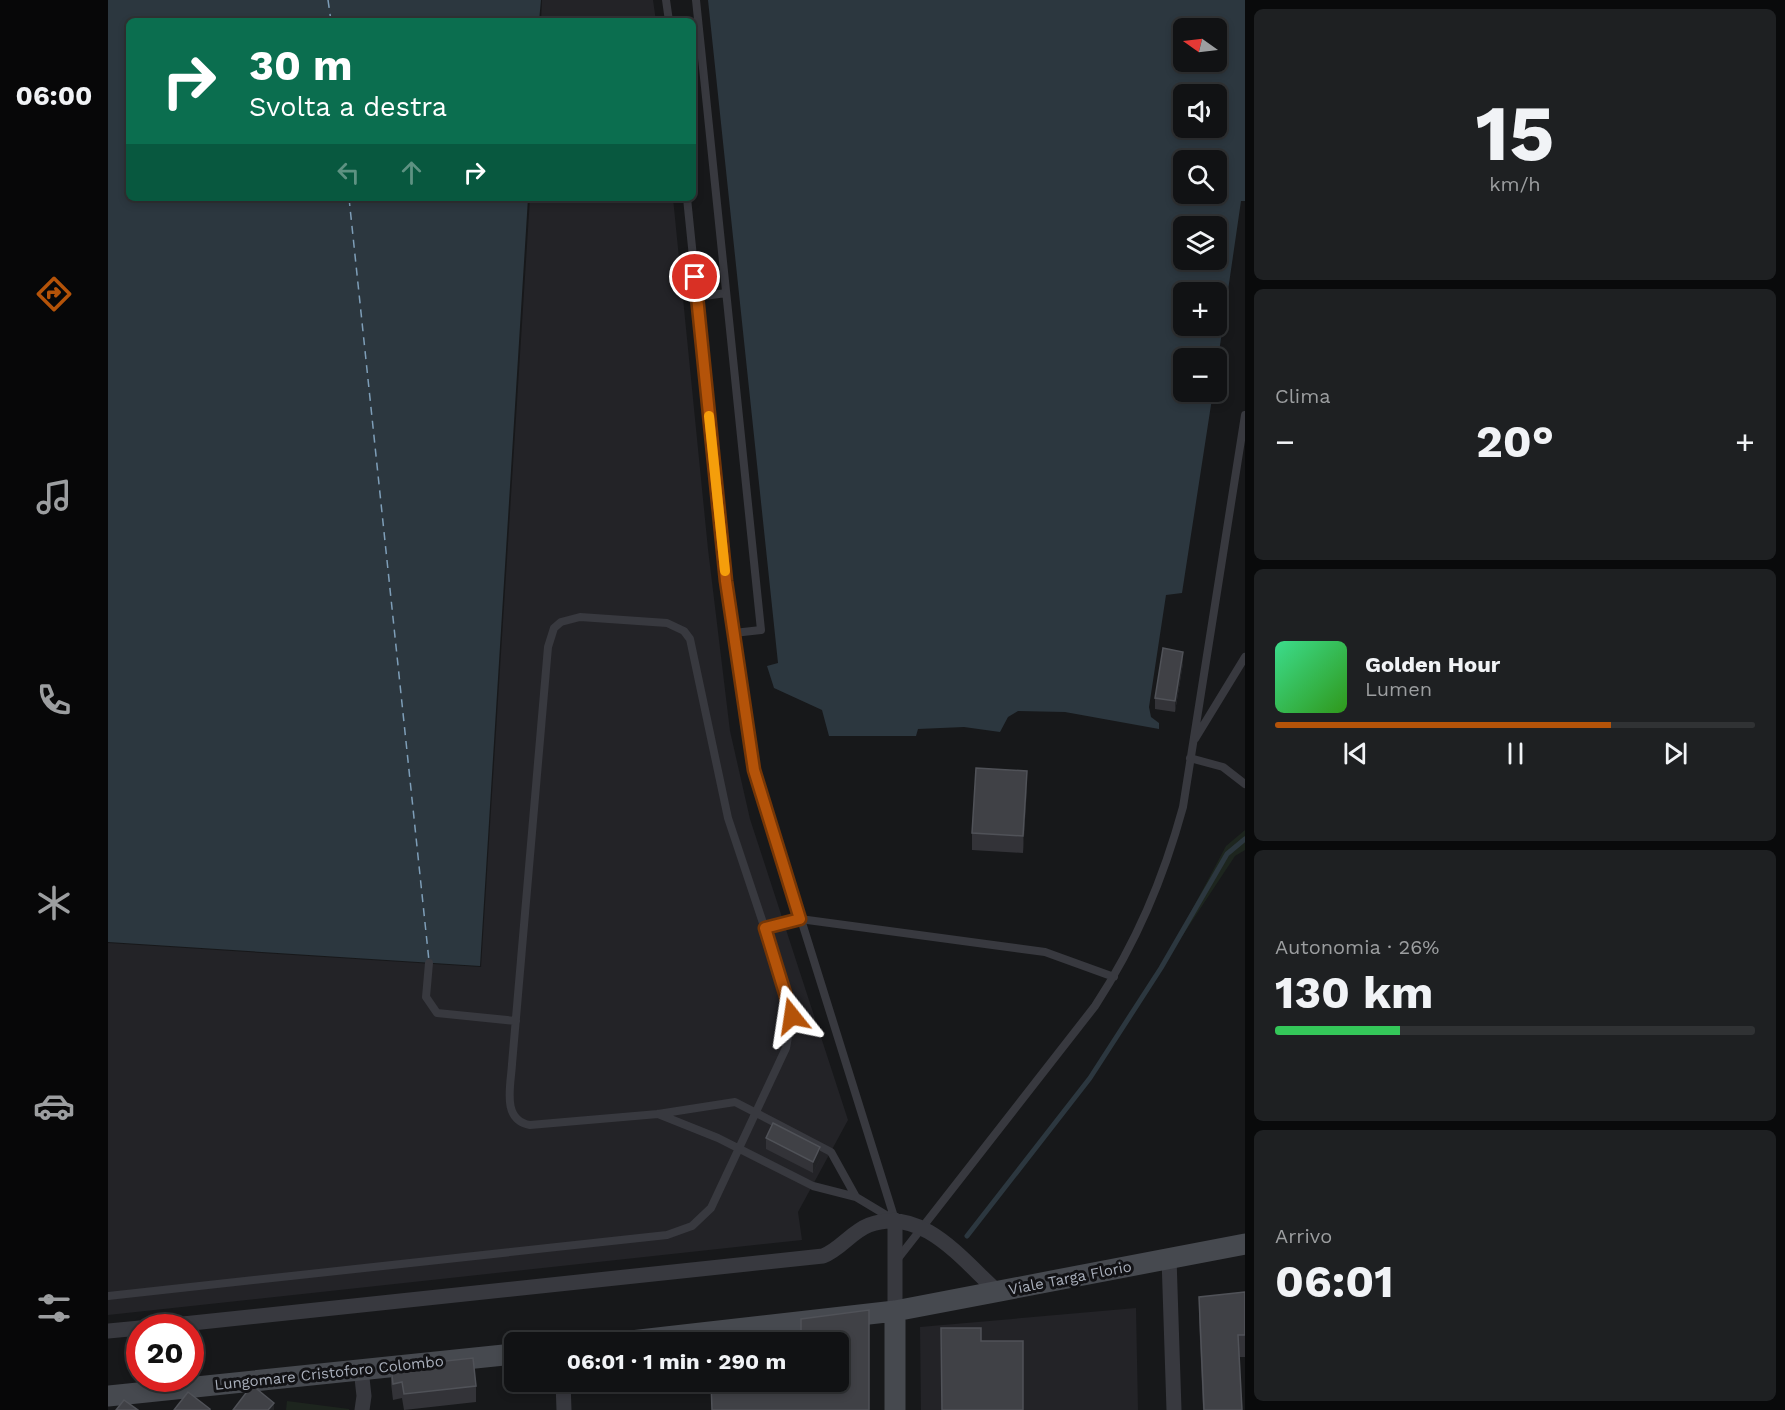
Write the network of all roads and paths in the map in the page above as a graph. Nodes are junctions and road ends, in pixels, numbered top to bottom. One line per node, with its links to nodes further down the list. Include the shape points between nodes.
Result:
1 (666, 0): 3 (lane)
2 (696, 0): 5 (lane)
3 (669, 18)
4 (687, 201): 6 (lane)
5 (726, 293): 6 (lane); 8 (lane, via 761,630)
6 (697, 297): 8 (lane)
7 (1245, 415): 10 (lane)
8 (734, 633): 13 (lane, via 754,770)
9 (1245, 657): 10 (lane)
10 (1193, 742): 11 (lane)
11 (1190, 758): 12 (lane, via 1223,766); 16 (lane, via 1183,807 1167,865)
12 (1245, 784)
13 (800, 919): 14 (lane); 16 (lane, via 1044,952); 22 (lane)
14 (765, 928): 17 (lane, via 728,818 690,639 667,623 570,618 554,628 548,647); 18 (lane, via 792,1016 786,1048)
15 (429, 963): 17 (lane, via 426,997 437,1013)
16 (1114, 977): 23 (lane)
17 (516, 1021): 19 (lane, via 510,1105 518,1121 530,1125)
18 (756, 1113): 19 (lane, via 735,1102); 20 (lane); 21 (lane, via 831,1152)
19 (658, 1114): 20 (lane)
20 (739, 1148): 21 (lane, via 813,1185); 28 (lane, via 711,1208 692,1226 667,1235)
21 (856, 1197): 22 (lane)
22 (895, 1220): 23 (street); 26 (street); 30 (street, via 867,1226 823,1256)
23 (923, 1227): 26 (lane); 27 (street)
24 (1245, 1244): 25 (street, Viale Targa Florio)
25 (1169, 1258): 27 (street, Viale Targa Florio); 41 (street)
26 (895, 1262): 29 (street)
27 (998, 1292): 29 (street, Viale Targa Florio)
28 (108, 1296)
29 (895, 1311): 33 (street); 40 (street)
30 (204, 1322)
31 (126, 1329): 32 (street)
32 (108, 1331)
33 (710, 1332)
34 (504, 1355): 35 (street, Lungomare Cristoforo Colombo)
35 (361, 1369): 37 (street, Lungomare Cristoforo Colombo); 38 (street)
36 (563, 1392): 39 (street)
37 (108, 1396)
38 (362, 1410)
39 (564, 1410)
40 (895, 1410)
41 (1174, 1410)

